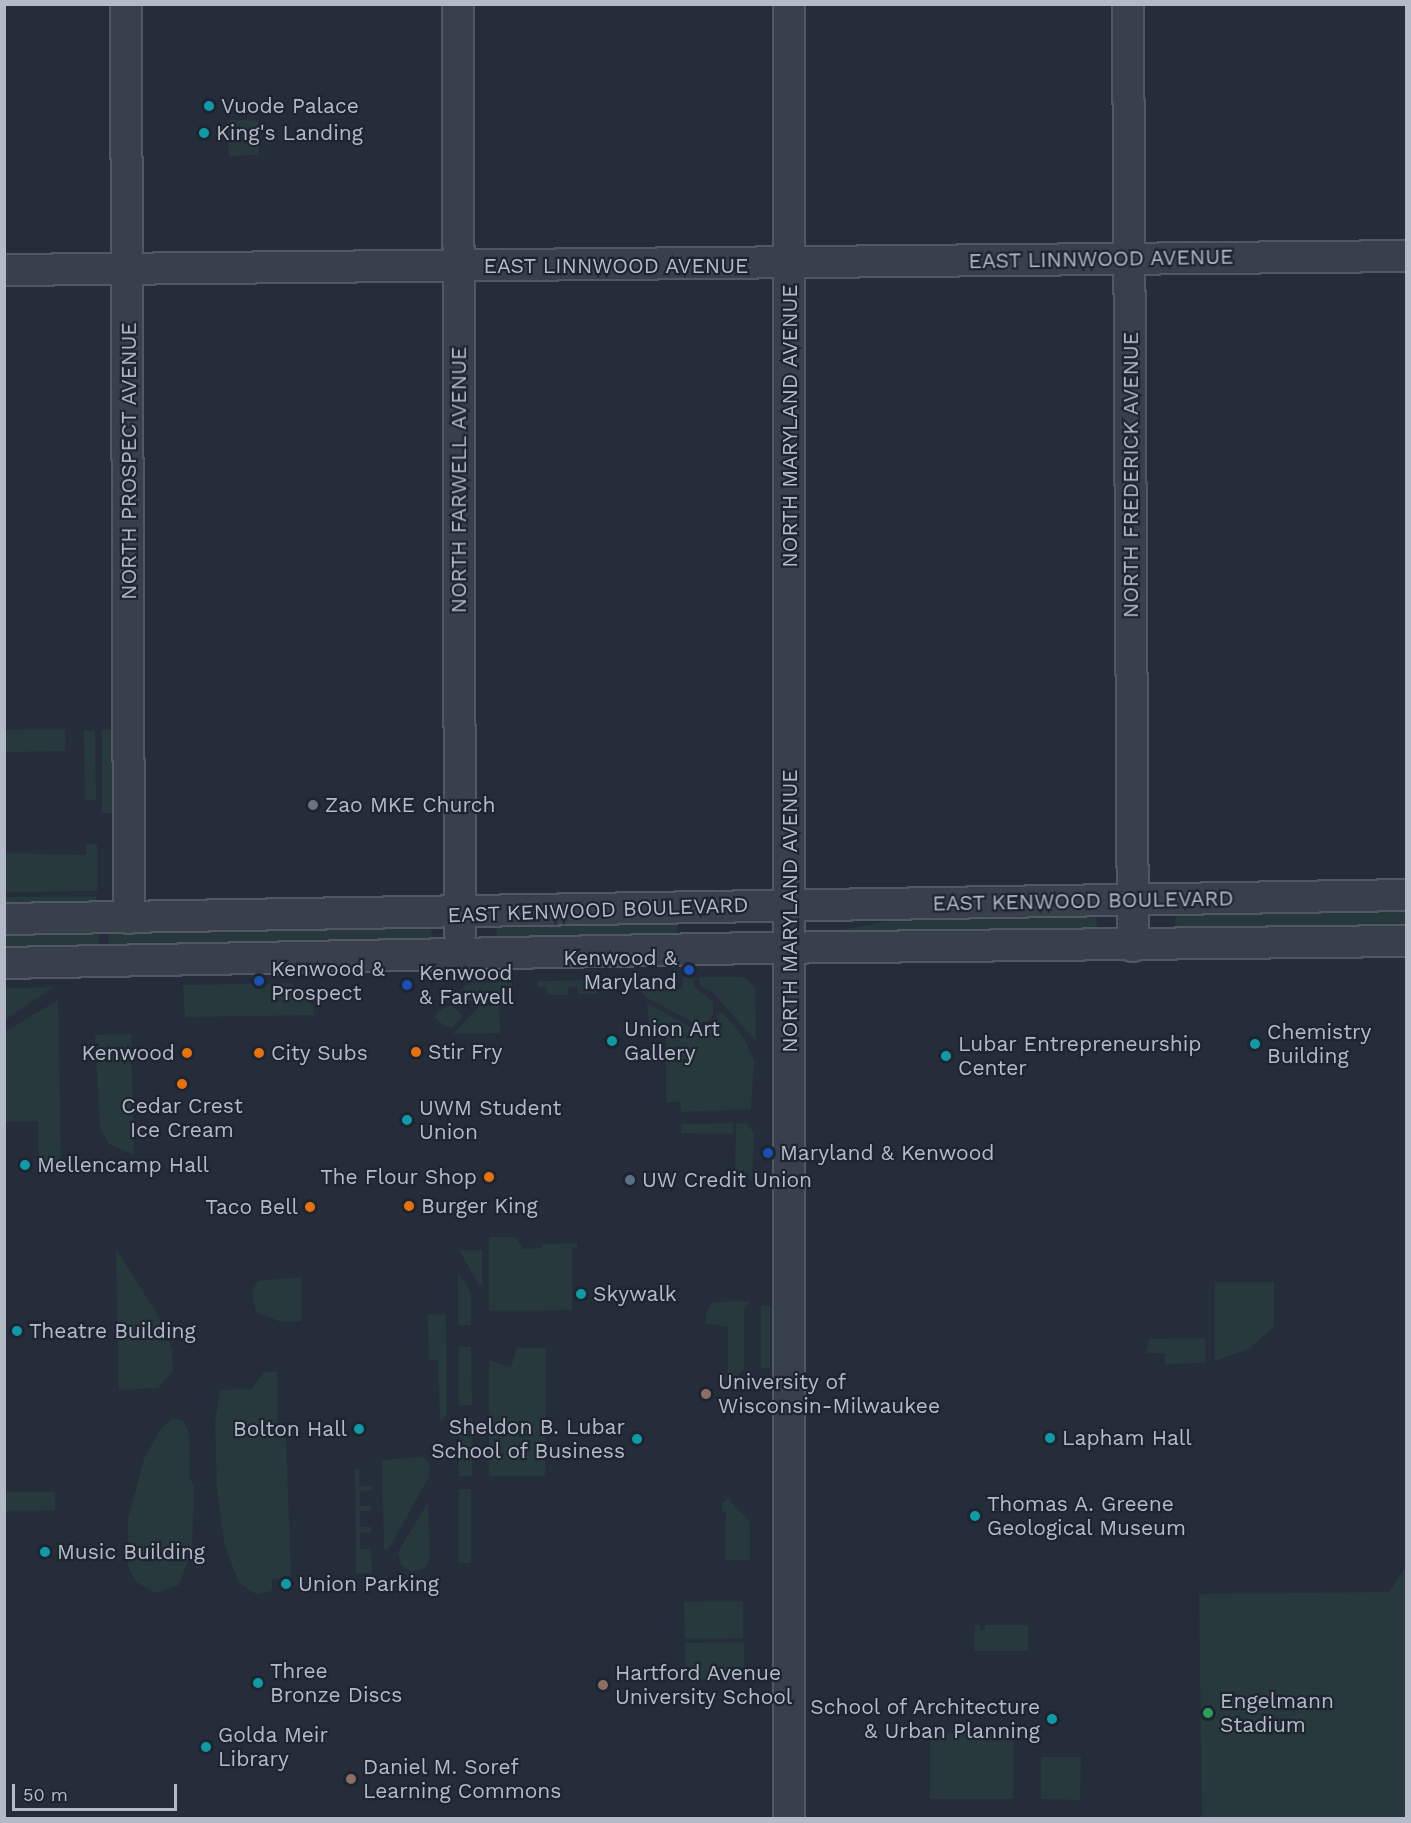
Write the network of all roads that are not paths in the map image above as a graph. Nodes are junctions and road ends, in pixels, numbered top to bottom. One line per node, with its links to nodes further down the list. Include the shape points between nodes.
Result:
1 (126, 4): 10 (street, NORTH PROSPECT AVENUE)
2 (458, 4): 8 (street, NORTH FARWELL AVENUE)
3 (789, 4): 7 (street, NORTH MARYLAND AVENUE)
4 (1128, 4): 6 (street, NORTH FREDERICK AVENUE)
5 (1407, 256): 6 (street, EAST LINNWOOD AVENUE)
6 (1130, 258): 7 (street, EAST LINNWOOD AVENUE); 12 (street, NORTH FREDERICK AVENUE)
7 (790, 264): 8 (street, EAST LINNWOOD AVENUE); 13 (street, NORTH MARYLAND AVENUE)
8 (457, 267): 10 (street, EAST LINNWOOD AVENUE); 14 (street, NORTH FARWELL AVENUE)
9 (4, 270): 10 (street, EAST LINNWOOD AVENUE)
10 (127, 270): 15 (street, NORTH PROSPECT AVENUE)
11 (1407, 895): 12 (street, EAST KENWOOD BOULEVARD)
12 (1133, 900): 13 (street, EAST KENWOOD BOULEVARD); 18 (street, NORTH FREDERICK AVENUE)
13 (791, 905): 14 (street, EAST KENWOOD BOULEVARD); 19 (street, NORTH MARYLAND AVENUE)
14 (460, 914): 15 (street, EAST KENWOOD BOULEVARD); 20 (street, NORTH FARWELL AVENUE)
15 (129, 918): 16 (street, EAST KENWOOD BOULEVARD)
16 (4, 919)
17 (1407, 941): 18 (street, EAST KENWOOD BOULEVARD)
18 (1133, 946): 19 (street, EAST KENWOOD BOULEVARD)
19 (791, 949): 20 (street, EAST KENWOOD BOULEVARD); 22 (street, NORTH MARYLAND AVENUE)
20 (461, 955): 21 (street, EAST KENWOOD BOULEVARD)
21 (4, 963)
22 (789, 1818)

